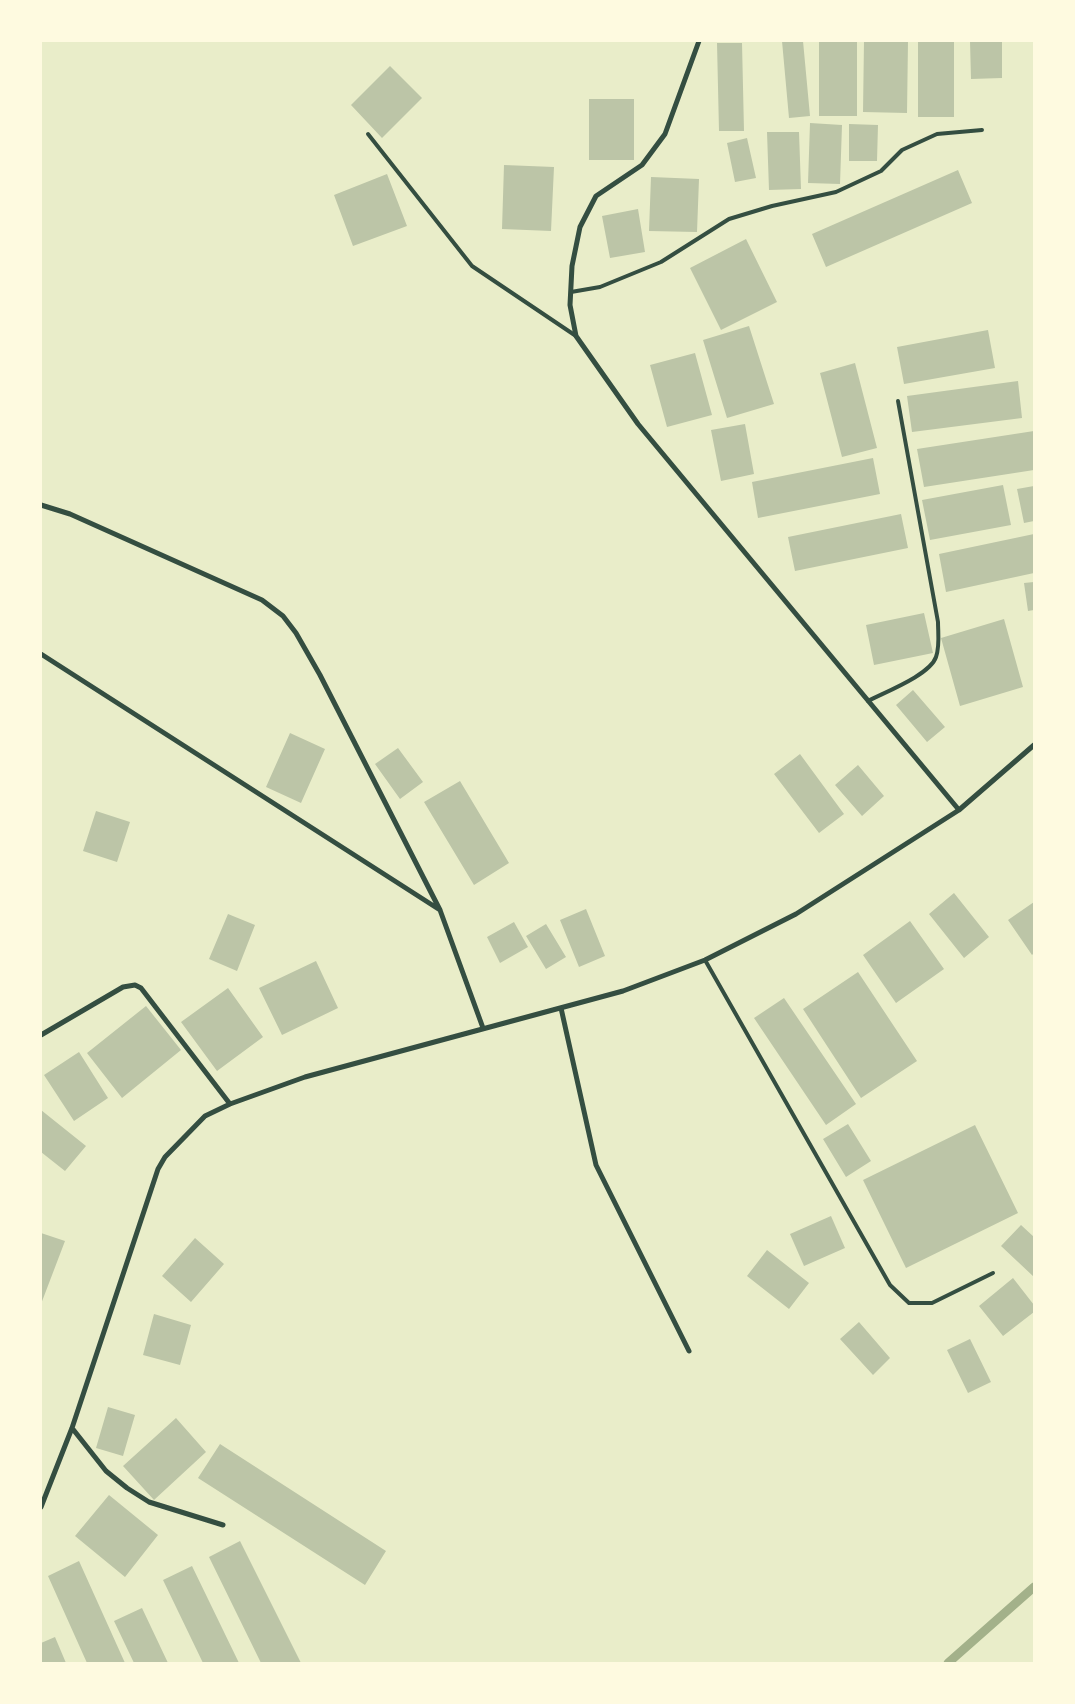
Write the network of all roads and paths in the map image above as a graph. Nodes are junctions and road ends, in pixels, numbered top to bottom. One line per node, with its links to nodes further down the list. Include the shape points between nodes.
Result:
1 (699, 41): 4 (street, via 665,134 642,165 596,196 580,227 572,266)
2 (982, 130): 4 (lane, via 937,134 902,150 881,170 836,192 772,206 729,220 661,262 600,287)
3 (368, 134): 5 (lane, via 472,266)
4 (571, 292): 5 (street)
5 (576, 336): 9 (street, via 638,424)
6 (898, 401): 9 (lane, via 938,622 939,643 936,658 926,670)
7 (41, 504): 12 (street, via 262,600 283,616 320,676)
8 (41, 654): 12 (street)
9 (868, 701): 11 (street)
10 (1034, 745): 11 (street)
11 (959, 810): 13 (street, via 796,914)
12 (440, 910): 15 (street)
13 (705, 960): 14 (street, via 623,991); 18 (lane, via 890,1285 909,1303 932,1303)
14 (561, 1008): 15 (street); 19 (street, via 596,1165)
15 (483, 1028): 17 (street, via 305,1077)
16 (41, 1035): 17 (street, via 123,986 136,985)
17 (230, 1104): 20 (street, via 205,1116 165,1157 158,1169)
18 (993, 1273)
19 (689, 1351)
20 (72, 1428): 21 (street); 22 (street, via 106,1470 127,1488 150,1502)
21 (41, 1507)
22 (223, 1525)

